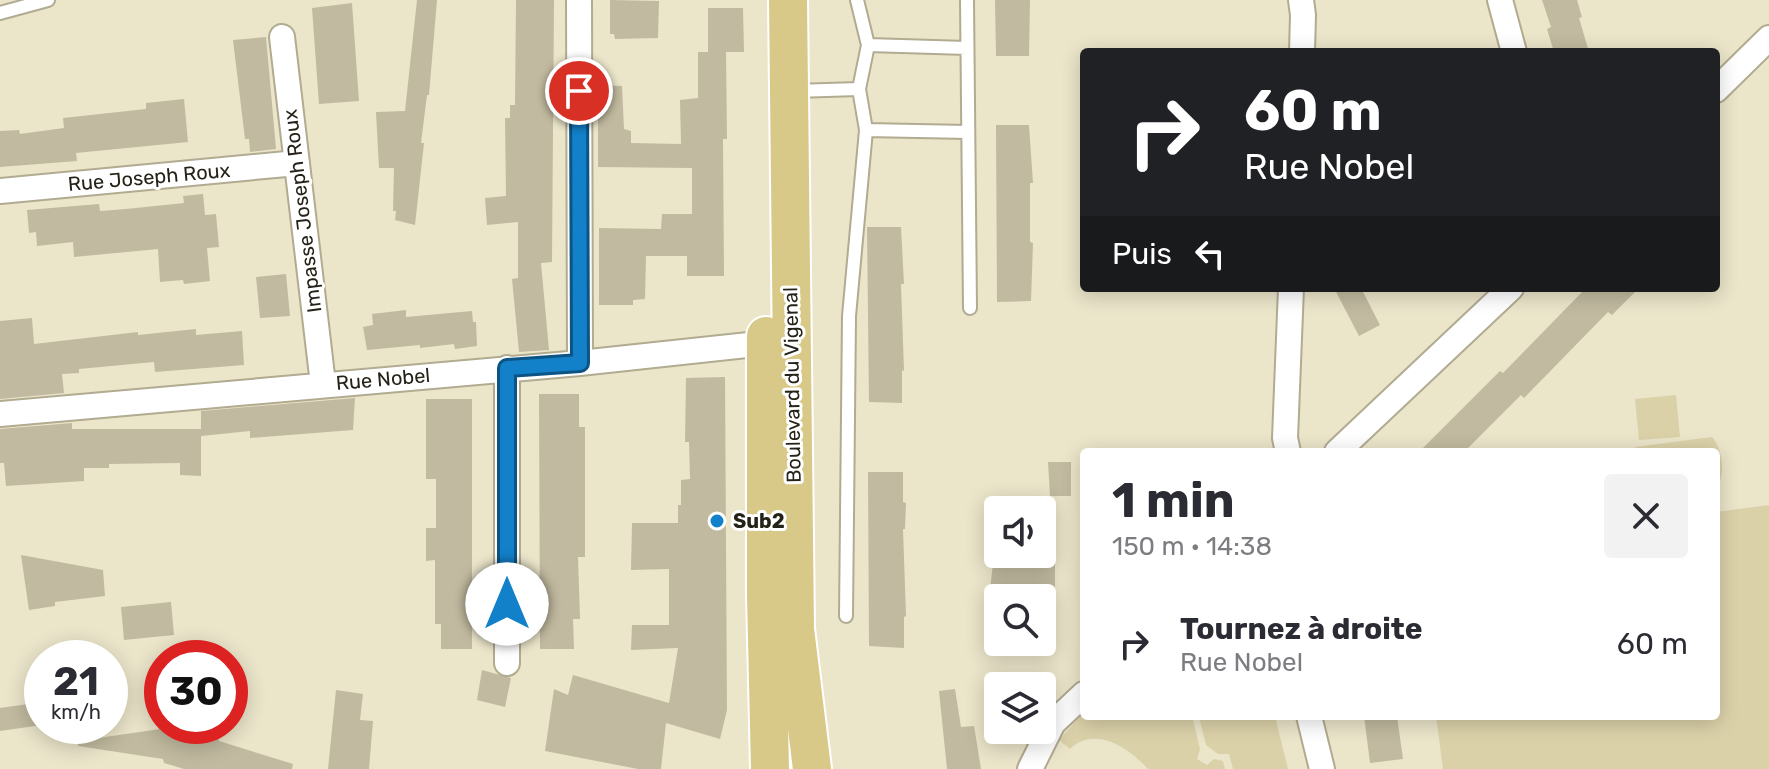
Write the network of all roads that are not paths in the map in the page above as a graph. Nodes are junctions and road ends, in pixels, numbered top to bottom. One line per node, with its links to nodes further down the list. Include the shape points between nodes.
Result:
1 (48, 0): 9 (lane)
2 (579, 0): 27 (street)
3 (764, 0): 26 (main road, Boulevard du Vigenal)
4 (788, 0): 18 (main road, Boulevard du Vigenal)
5 (857, 0): 12 (lane)
6 (967, 0): 13 (lane)
7 (1301, 0): 14 (street)
8 (1500, 0): 15 (street)
9 (0, 13)
10 (282, 37): 21 (street, Impasse Joseph Roux)
11 (1767, 42): 16 (street)
12 (868, 45): 13 (lane); 17 (lane)
13 (967, 48): 20 (lane)
14 (1302, 48)
15 (1513, 48)
16 (1720, 86)
17 (859, 89): 18 (lane); 19 (lane)
18 (789, 92): 37 (main road, Boulevard du Vigenal, via 795,629)
19 (866, 130): 20 (lane); 33 (lane, via 849,316)
20 (968, 132): 25 (lane)
21 (297, 163): 22 (street, Rue Joseph Roux); 29 (street, Impasse Joseph Roux)
22 (0, 191)
23 (1291, 292): 31 (street)
24 (1507, 292): 32 (street)
25 (970, 308)
26 (766, 343): 27 (street, Rue Nobel); 38 (main road, Boulevard du Vigenal)
27 (580, 363): 28 (street, Rue Nobel)
28 (507, 368): 29 (street, Rue Nobel); 34 (street)
29 (323, 384): 30 (street, Rue Nobel)
30 (0, 414)
31 (1287, 448)
32 (1341, 448)
33 (846, 616)
34 (507, 663)
35 (1080, 698): 39 (street, via 1053,723)
36 (1310, 720): 40 (street)
37 (814, 753)
38 (770, 769)
39 (1030, 769)
40 (1322, 769)

